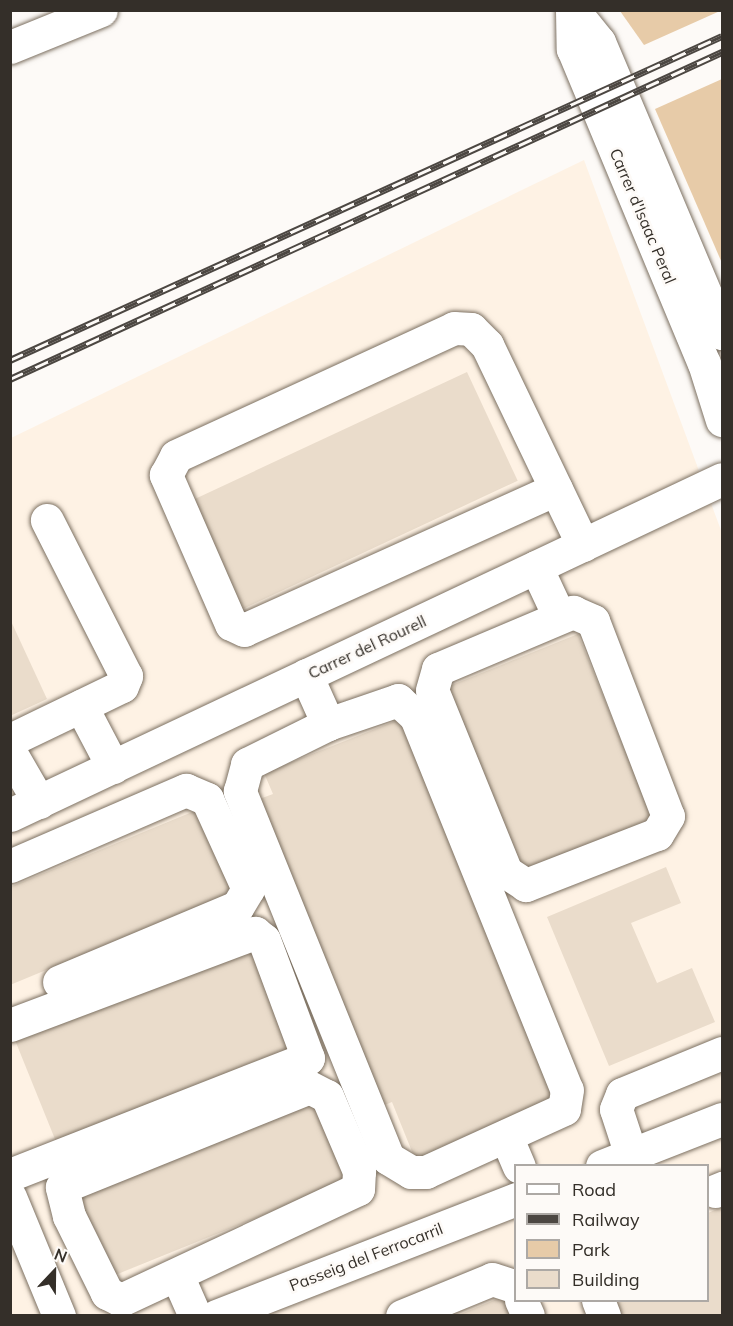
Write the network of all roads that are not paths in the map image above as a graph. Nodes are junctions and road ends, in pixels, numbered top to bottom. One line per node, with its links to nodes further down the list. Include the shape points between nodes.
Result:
1 (101, 10): 3 (street)
2 (573, 10): 4 (street, Carrer d'Isaac Peral, via 599,42); 5 (street, Carrer d'Isaac Peral, via 573,49)
3 (10, 47)
4 (723, 333)
5 (723, 420)
6 (723, 479): 9 (street, Carrer del Rourell)
7 (556, 489): 7 (street, via 487,345 471,328 454,328 176,456 166,475 231,624 244,630); 9 (street)
8 (47, 520): 15 (street, via 124,664 122,686)
9 (583, 545): 10 (street, Carrer del Rourell)
10 (536, 567): 11 (street); 12 (street, Carrer del Rourell)
11 (559, 616): 13 (street); 13 (street, via 582,613 593,621 668,816 657,834 526,885 514,881 432,690)
12 (419, 622): 13 (street); 14 (street, Carrer del Rourell)
13 (438, 669)
14 (306, 675): 16 (street); 19 (street, Carrer del Rourell)
15 (81, 706): 17 (street); 19 (street)
16 (328, 724): 26 (street, via 398,700 416,717 567,1090 564,1109); 26 (street, via 247,764 240,791 388,1158 411,1172 426,1172)
17 (10, 740)
18 (10, 752): 20 (street)
19 (113, 767): 20 (street, Carrer del Rourell)
20 (25, 808)
21 (10, 866): 22 (street, via 186,790 207,799 248,889 237,907)
22 (10, 1003)
23 (10, 1026): 29 (street, via 255,933 264,940 308,1058)
24 (723, 1053): 27 (street, via 622,1094 616,1109)
25 (723, 1119): 27 (street)
26 (506, 1136): 28 (street)
27 (617, 1160)
28 (518, 1164)
29 (10, 1175)
30 (10, 1197): 33 (street)
31 (514, 1200): 39 (street, Passeig del Ferrocarril)
32 (69, 1216): 33 (street); 34 (street, via 114,1299); 34 (street, via 60,1193 69,1181 309,1087 320,1089 359,1171 358,1189)
33 (25, 1233): 37 (street)
34 (177, 1275): 38 (street)
35 (514, 1286): 40 (street, via 492,1279)
36 (522, 1302): 41 (street)
37 (59, 1316)
38 (195, 1316)
39 (216, 1316)
40 (402, 1316)
41 (528, 1316)

